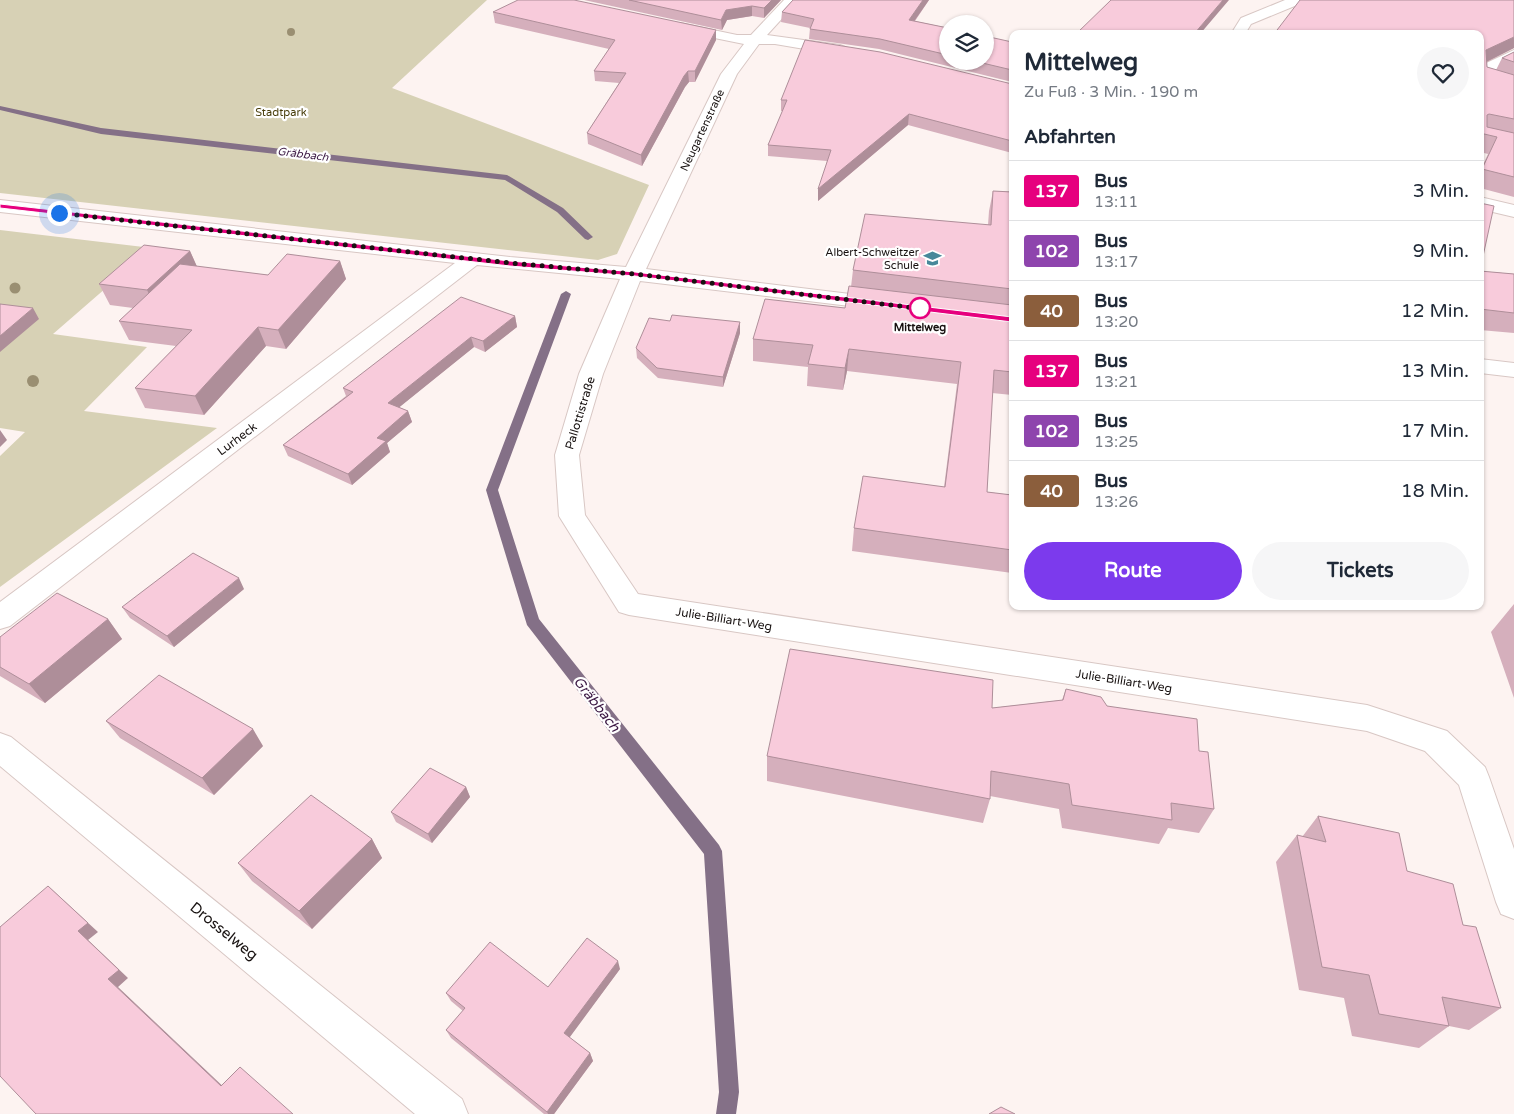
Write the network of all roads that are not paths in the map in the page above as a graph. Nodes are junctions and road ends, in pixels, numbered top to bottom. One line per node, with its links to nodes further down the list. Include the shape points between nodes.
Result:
1 (792, 0): 5 (street, Neugartenstraße)
2 (1297, 0): 4 (street, via 1246,21)
3 (670, 24): 5 (street)
4 (1240, 30)
5 (754, 40): 6 (street, via 775,40); 15 (street, Neugartenstraße, via 729,74)
6 (851, 52)
7 (1514, 55): 8 (street)
8 (1484, 72)
9 (1484, 76): 10 (street)
10 (1497, 81)
11 (1484, 204): 13 (street)
12 (0, 206): 14 (street)
13 (1514, 211)
14 (473, 259): 15 (street); 20 (street, Lurheck)
15 (635, 274): 16 (street); 19 (street, Pallottistraße, via 591,374 567,455 572,516)
16 (906, 307)
17 (1484, 366): 18 (street)
18 (1514, 370)
19 (629, 604): 22 (street, Julie-Billiart-Weg, via 1367,718 1436,741 1473,777)
20 (0, 618)
21 (0, 748): 23 (street, Drosselweg)
22 (1514, 902)
23 (447, 1114)

